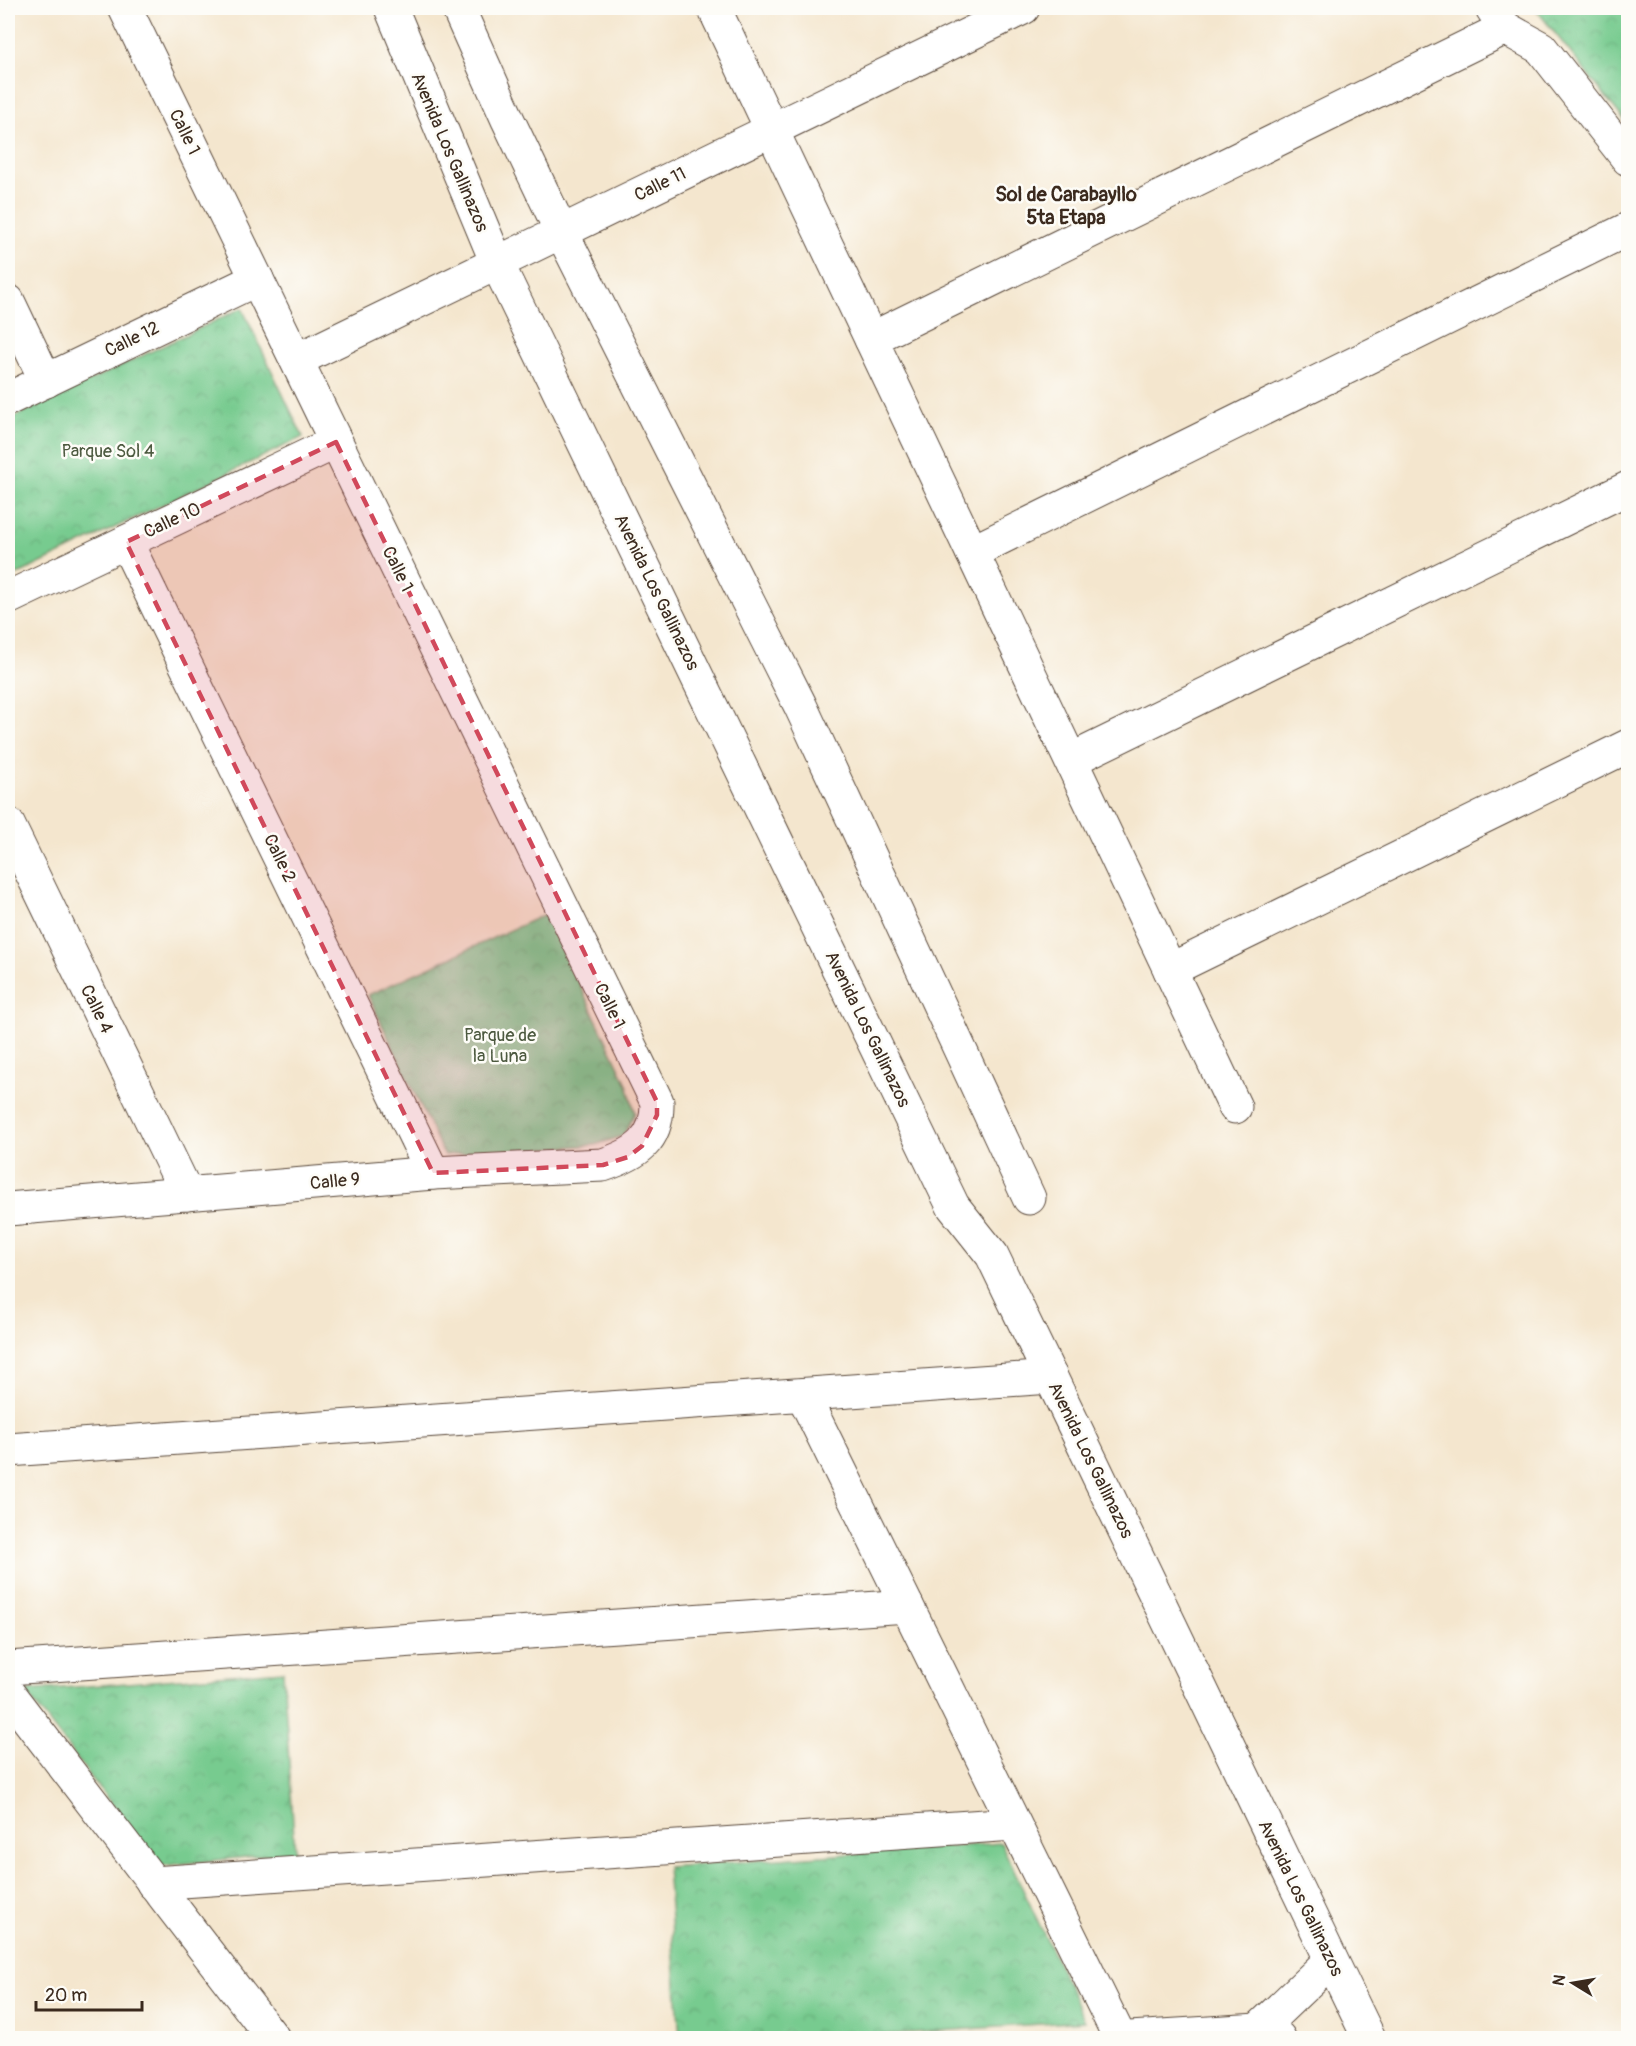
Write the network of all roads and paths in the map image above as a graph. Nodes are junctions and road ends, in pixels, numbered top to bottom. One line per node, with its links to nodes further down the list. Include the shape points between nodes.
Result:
1 (125, 8): 12 (street, Calle 1)
2 (391, 8): 11 (street, Avenida Los Gallinazos)
3 (458, 8): 10 (street)
4 (714, 8): 7 (street)
5 (1023, 8): 7 (street, Calle 11)
6 (1498, 18): 8 (street, via 1541,48); 14 (street)
7 (772, 129): 10 (street, Calle 11); 14 (street)
8 (1629, 159)
9 (1629, 229): 21 (street)
10 (561, 231): 11 (street, Calle 11); 31 (street, via 800,705)
11 (497, 262): 15 (street, Calle 11); 33 (street, Avenida Los Gallinazos, via 953,1206 992,1255)
12 (257, 279): 15 (street, Calle 1); 16 (street, Calle 12)
13 (8, 301): 16 (street)
14 (871, 339): 21 (street)
15 (297, 360): 18 (street, Calle 1)
16 (46, 381): 17 (street, Calle 12)
17 (8, 399)
18 (336, 442): 20 (street, Calle 10); 28 (street, Calle 1, via 657,1102)
19 (1629, 488): 24 (street)
20 (126, 542): 22 (street, Calle 10); 29 (street, Calle 2)
21 (972, 552): 24 (street)
22 (8, 598)
23 (1629, 746): 26 (street)
24 (1071, 760): 26 (street)
25 (8, 824): 30 (street, Calle 4)
26 (1170, 970): 27 (street)
27 (1235, 1107)
28 (651, 1133): 29 (street, Calle 9, via 628,1157 603,1165)
29 (433, 1173): 30 (street, Calle 9)
30 (187, 1194): 32 (street, Calle 9)
31 (1029, 1198)
32 (8, 1209)
33 (1051, 1377): 34 (street); 41 (street, Avenida Los Gallinazos)
34 (803, 1395): 35 (street); 36 (street)
35 (8, 1450)
36 (907, 1606): 37 (street); 39 (street)
37 (8, 1668)
38 (8, 1693): 40 (street)
39 (1014, 1824): 40 (street); 45 (street)
40 (153, 1883): 44 (street)
41 (1331, 1960): 42 (street); 47 (street, Avenida Los Gallinazos)
42 (1269, 2034): 43 (street)
43 (1206, 2036): 46 (street)
44 (273, 2038)
45 (1120, 2038)
46 (1130, 2038)
47 (1369, 2038)

